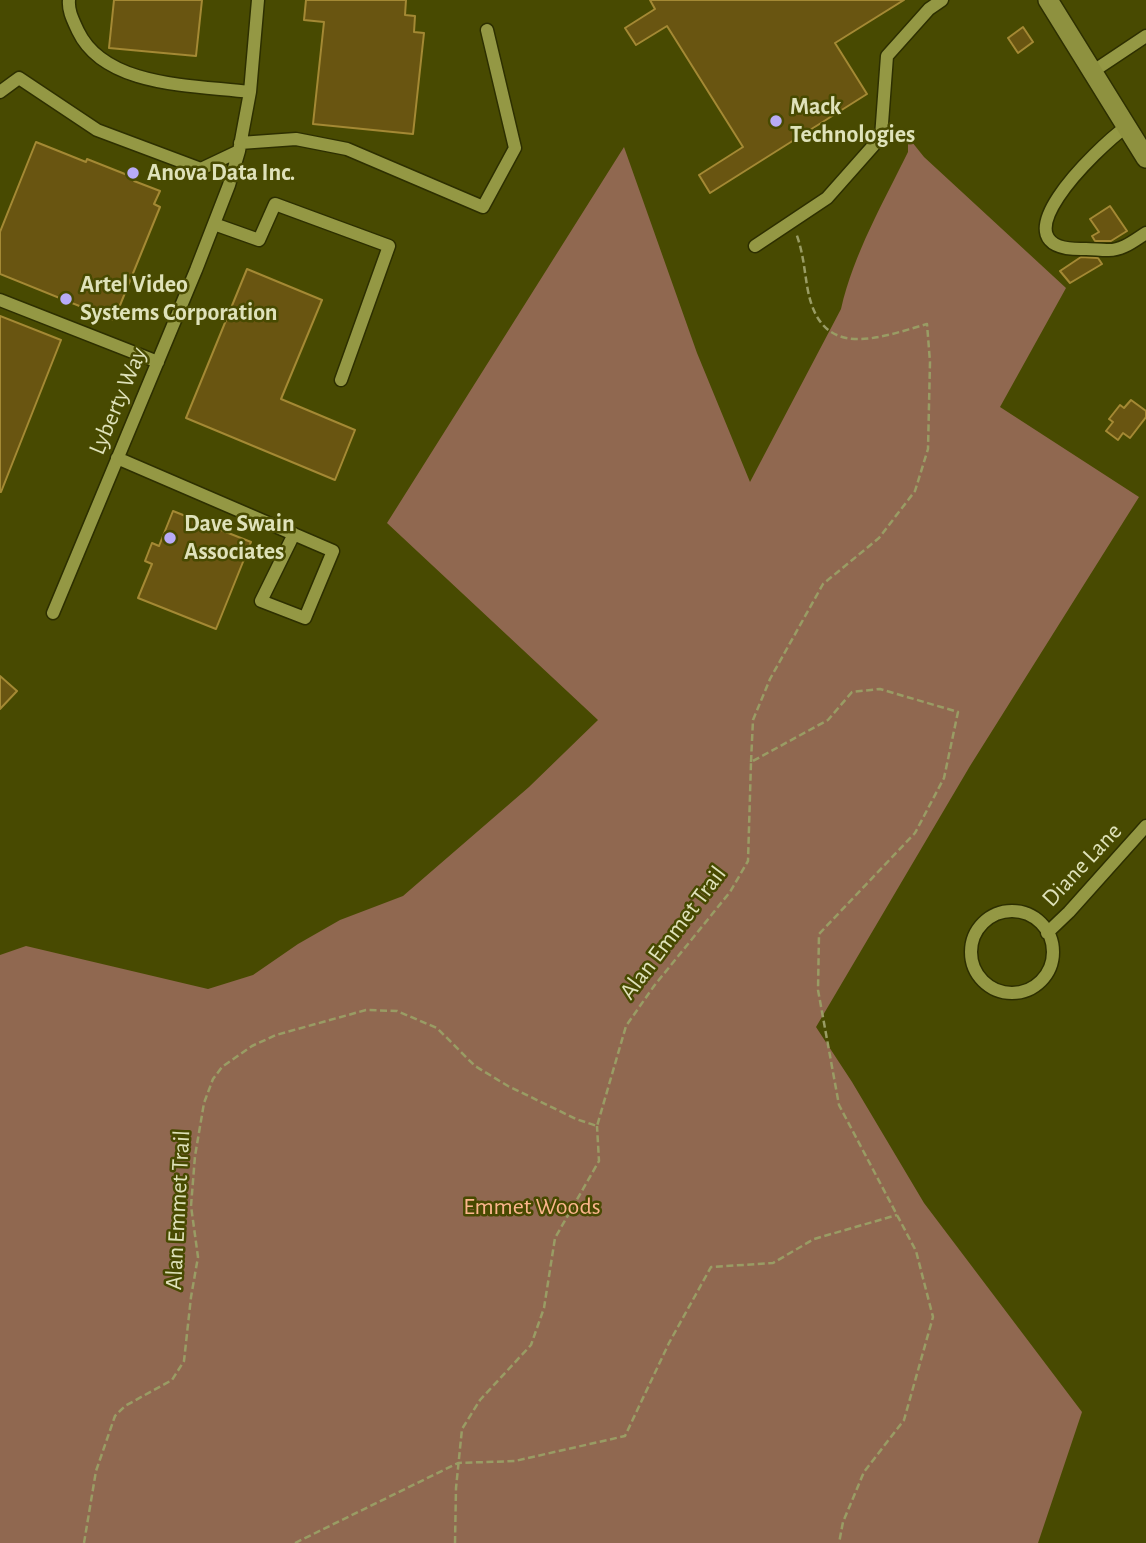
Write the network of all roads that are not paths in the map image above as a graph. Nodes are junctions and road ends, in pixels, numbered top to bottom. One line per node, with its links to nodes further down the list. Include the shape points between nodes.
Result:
1 (69, 0): 9 (street, via 68,8 94,55 132,76)
2 (258, 0): 9 (street, Lyberty Way)
3 (942, 0): 15 (street, via 887,56 881,137 827,198)
4 (1048, 0): 7 (main road)
5 (487, 30): 11 (street, via 515,148 483,207 347,149 296,139)
6 (1146, 36): 7 (street)
7 (1092, 72): 10 (main road)
8 (0, 92): 11 (street, via 19,78 97,130 201,169)
9 (250, 92): 11 (street, Lyberty Way)
10 (1126, 127): 12 (main road); 14 (street, via 1085,163 1058,198 1046,221 1046,233 1054,245 1064,249 1106,251)
11 (239, 147): 13 (street, Lyberty Way)
12 (1146, 158)
13 (214, 224): 17 (street, Lyberty Way); 18 (street, via 259,240 275,204 390,246)
14 (1146, 233)
15 (755, 246)
16 (0, 300): 17 (street)
17 (158, 362): 19 (street, Lyberty Way)
18 (341, 380)
19 (117, 458): 20 (street); 21 (street, Lyberty Way)
20 (294, 534): 20 (street, via 333,551 305,618 261,601)
21 (53, 612)
22 (1146, 826): 23 (street, Diane Lane)
23 (1047, 933): 23 (street, Diane Lane, via 1053,954 1050,967 1034,986 1008,993 976,972 971,947 975,934 995,915 1022,912 1035,918)

